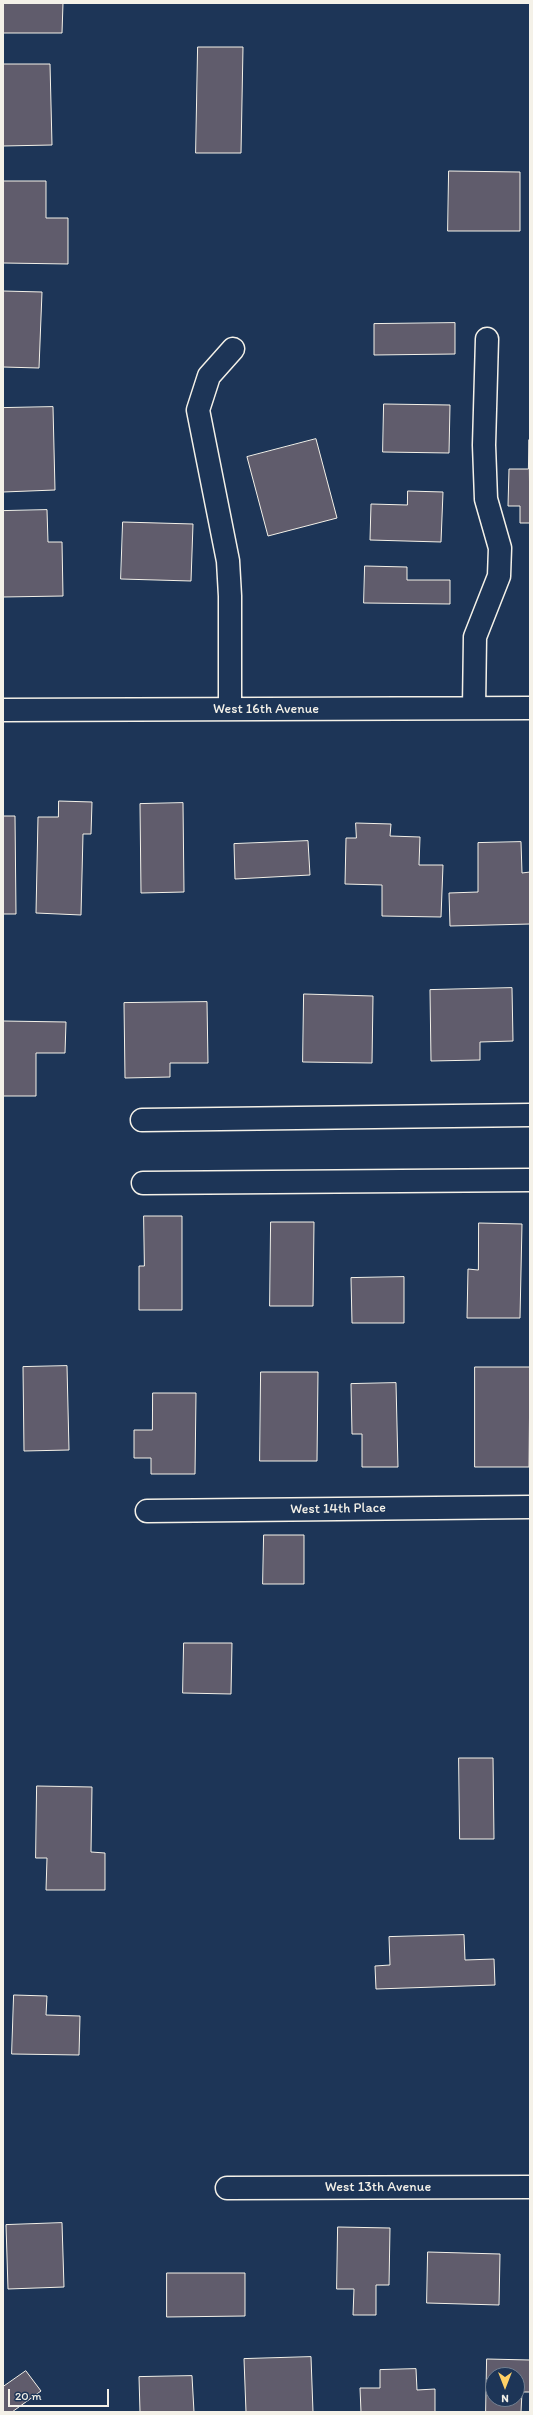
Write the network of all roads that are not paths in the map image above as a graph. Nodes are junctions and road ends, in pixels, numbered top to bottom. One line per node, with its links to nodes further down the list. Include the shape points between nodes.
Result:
1 (487, 339): 3 (street, via 484,446 486,499 500,548 498,576 475,637)
2 (233, 349): 5 (street, via 209,376 198,410 228,561)
3 (474, 708): 4 (street, West 16th Avenue); 5 (street, West 16th Avenue)
4 (530, 708)
5 (230, 709): 6 (street, West 16th Avenue)
6 (3, 710)
7 (530, 1115): 8 (street)
8 (142, 1120)
9 (530, 1180): 10 (street)
10 (143, 1183)
11 (530, 1507): 12 (street, West 14th Place)
12 (147, 1511)
13 (530, 2187): 14 (street, West 13th Avenue)
14 (227, 2188)

